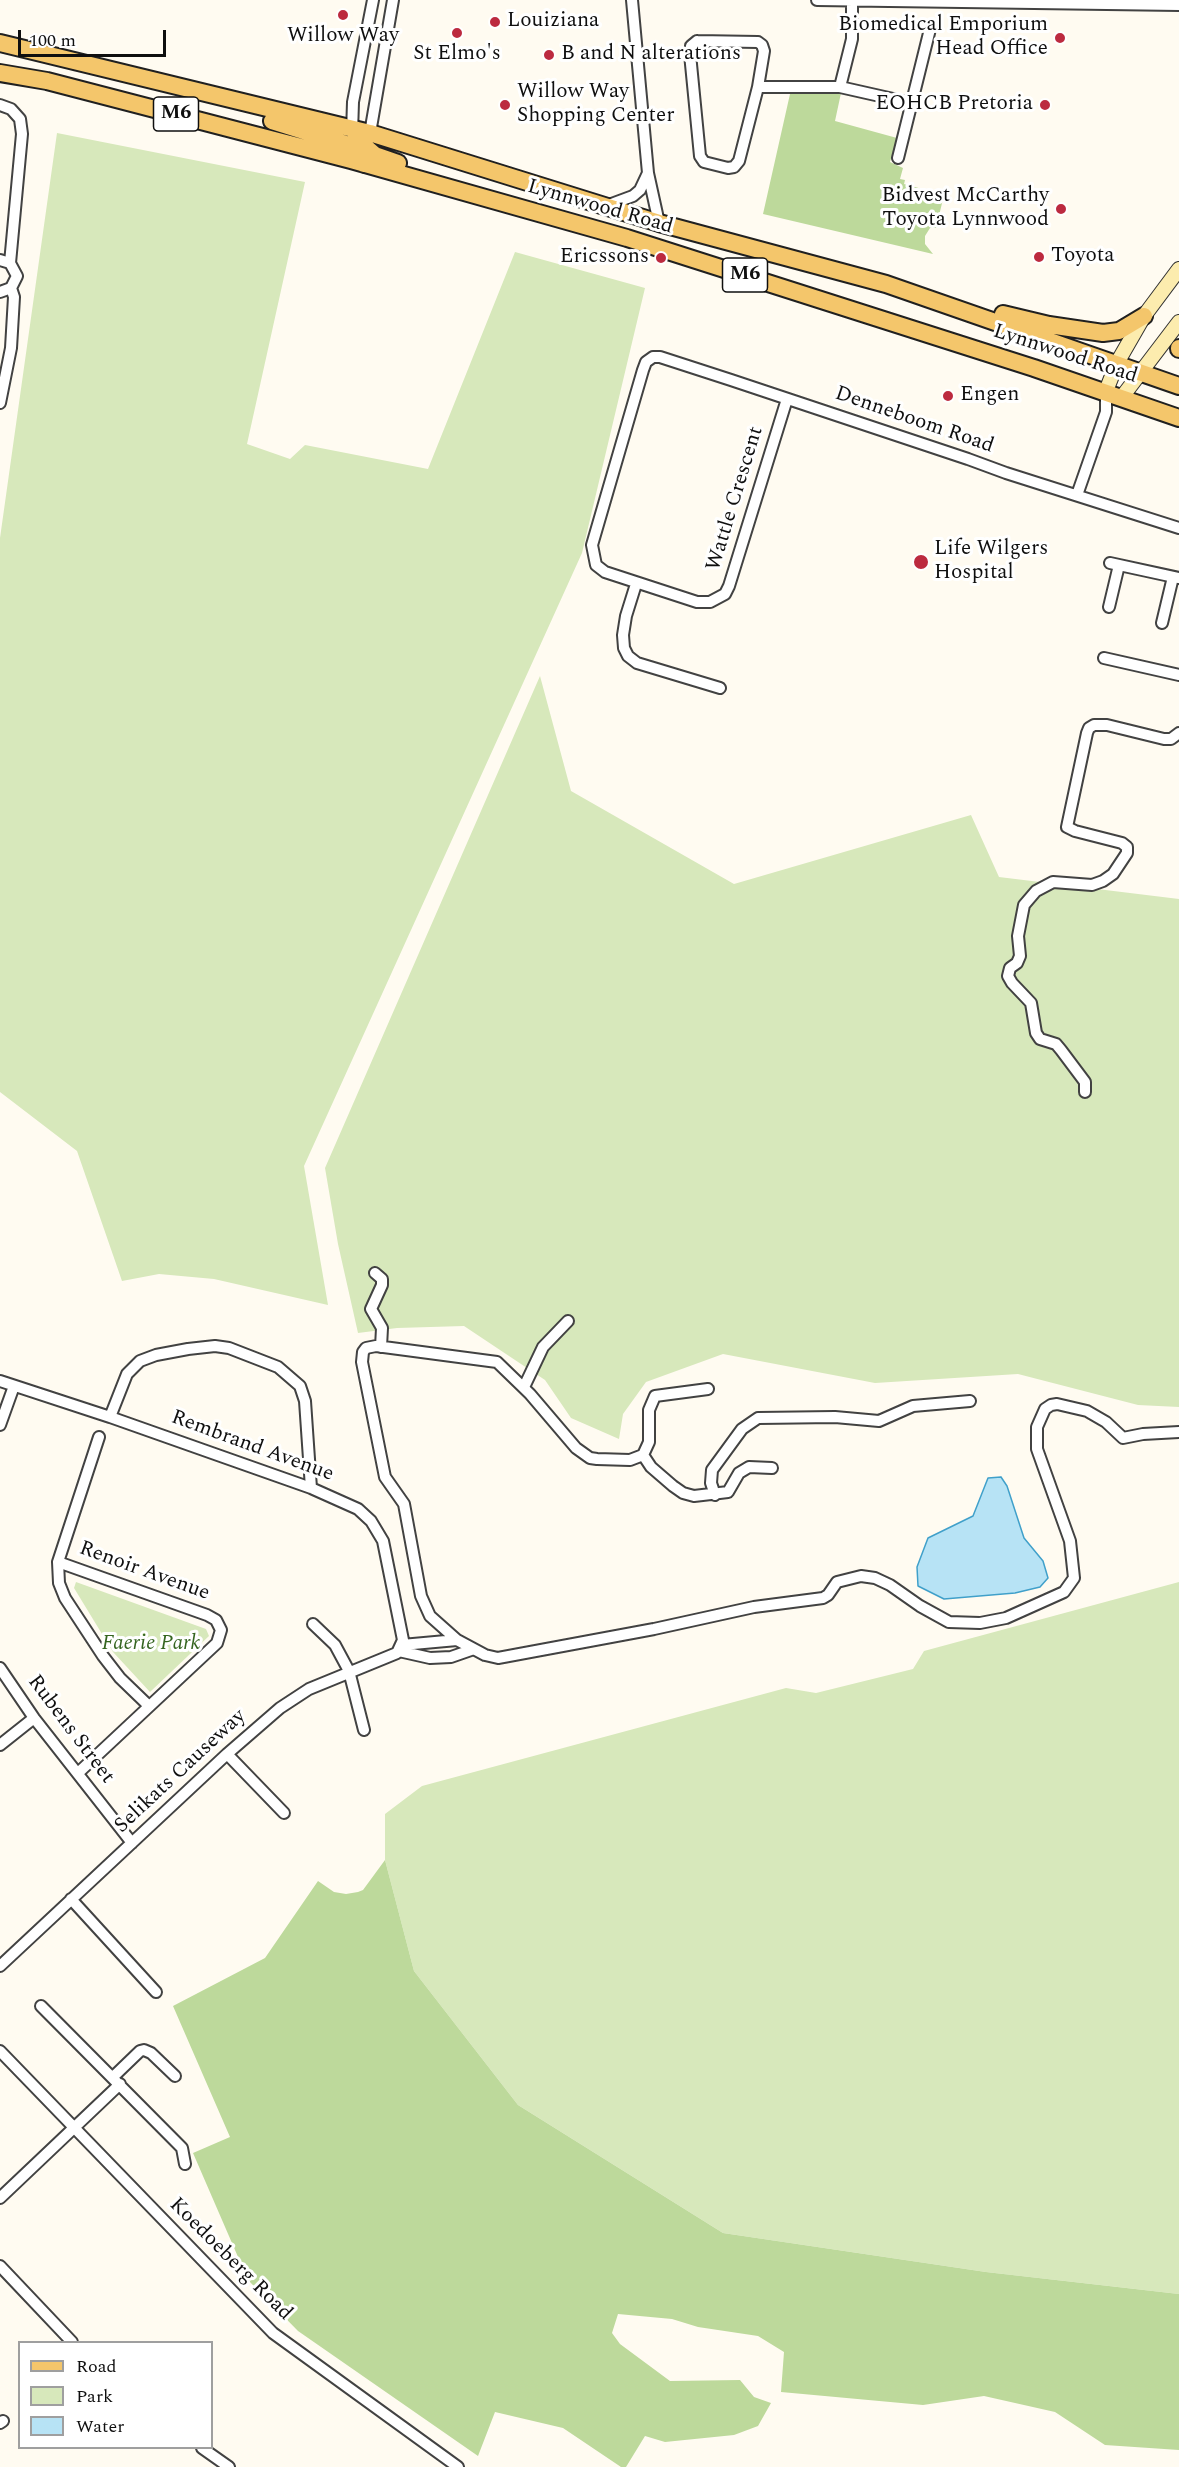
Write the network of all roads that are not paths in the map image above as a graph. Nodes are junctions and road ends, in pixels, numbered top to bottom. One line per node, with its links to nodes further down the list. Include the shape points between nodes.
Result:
1 (373, 0): 16 (street, via 353,102)
2 (393, 0): 17 (street)
3 (632, 0): 19 (street)
4 (817, 0): 5 (street)
5 (852, 1): 6 (street); 13 (street, via 852,39)
6 (1106, 2): 7 (street)
7 (1179, 5)
8 (932, 25): 14 (street)
9 (0, 43): 11 (main road, Lynnwood Road / M6)
10 (0, 73): 17 (main road, Lynnwood Road / M6)
11 (157, 82): 16 (main road, Lynnwood Road / M6); 17 (main road)
12 (758, 87): 12 (street, via 737,165 728,168 704,162 699,153 691,46 697,41 758,42 764,51); 13 (street)
13 (840, 87): 14 (street)
14 (911, 103): 18 (street)
15 (0, 105): 22 (street, via 11,109 20,120 22,134)
16 (352, 128): 17 (main road, Lynnwood Road / M6)
17 (361, 150): 20 (main road, Lynnwood Road / M6); 32 (main road, Lynnwood Road / M6, via 555,217)
18 (898, 158)
19 (648, 173): 20 (street, via 633,196); 21 (street)
20 (603, 206): 21 (main road, Lynnwood Road / M6)
21 (658, 223): 24 (main road, Lynnwood Road / M6)
22 (5, 261): 25 (street, via 17,276)
23 (1179, 269): 26 (main road)
24 (886, 284): 26 (main road, via 1049,325 1097,333 1119,331); 28 (main road, Lynnwood Road / M6)
25 (5, 290): 35 (street, via 14,297 11,348)
26 (1144, 316): 28 (main road)
27 (1179, 322): 30 (main road)
28 (1117, 363): 30 (main road, Lynnwood Road / M6); 32 (main road)
29 (642, 370): 34 (street, Denneboom Road, via 652,357 660,357); 41 (street, Wattle Crescent, via 592,545 596,565)
30 (1142, 373): 31 (main road, Lynnwood Road / M6); 33 (main road)
31 (1179, 386)
32 (1106, 391): 33 (main road, Lynnwood Road / M6); 36 (street)
33 (1122, 397): 36 (street); 37 (main road, Lynnwood Road / M6)
34 (787, 399): 38 (street, Denneboom Road); 41 (street, Wattle Crescent, via 725,594 710,602 697,602)
35 (0, 403)
36 (1106, 412): 38 (street)
37 (1179, 418)
38 (1077, 495): 39 (street, Denneboom Road)
39 (1179, 528)
40 (1176, 578): 42 (street, via 1115,564); 43 (street)
41 (636, 584): 46 (street, via 623,635 628,656 637,663)
42 (1109, 607)
43 (1162, 623)
44 (1104, 658): 45 (street)
45 (1179, 675)
46 (720, 688)
47 (1179, 733): 48 (street, via 1164,739 1100,724 1086,733 1066,824 1075,831 1115,840 1127,847 1126,856 1103,881 1092,885 1053,882 1036,891 1024,905 1018,936 1020,956 1008,975 1031,1003 1036,1034 1056,1044 1085,1082)
48 (1085, 1092)
49 (375, 1273): 51 (street, via 382,1285 371,1309 382,1328)
50 (568, 1322): 54 (street, via 543,1347)
51 (381, 1347): 54 (street, via 494,1361); 67 (street, via 366,1348 362,1357 385,1478 404,1504 425,1609)
52 (0, 1381): 53 (street, Rembrand Avenue)
53 (14, 1386): 57 (street, Rembrand Avenue); 58 (street)
54 (524, 1388): 61 (street, via 576,1448 590,1458 630,1460)
55 (708, 1389): 61 (street, via 655,1396 649,1410 648,1448)
56 (970, 1401): 64 (street, via 913,1406 879,1421 758,1418 742,1429 712,1470)
57 (110, 1417): 63 (street, Rembrand Avenue); 63 (street, via 127,1374 140,1361 188,1349 229,1348 278,1367 300,1386 305,1401)
58 (0, 1425)
59 (1179, 1432): 69 (street, via 1123,1438 1101,1418 1087,1412 1057,1404 1045,1408 1036,1434 1037,1449 1070,1541 1074,1578 1064,1592 1006,1618 980,1623 949,1622 890,1585 861,1576 839,1581 827,1596 820,1598 754,1607 507,1657 491,1657)
60 (99, 1437): 65 (street)
61 (643, 1455): 64 (street, via 679,1491 694,1496)
62 (772, 1468): 64 (street, via 746,1469 739,1473 728,1492)
63 (311, 1488): 68 (street, Rembrand Avenue, via 358,1509 379,1533)
64 (715, 1495)
65 (58, 1562): 72 (street, via 59,1583 70,1605 111,1666); 72 (street, Renoir Avenue, via 216,1620 221,1634 217,1643)
66 (313, 1624): 71 (street, via 335,1645)
67 (457, 1640): 68 (street, Selikats Causeway); 69 (street)
68 (401, 1644): 69 (street, via 430,1658 451,1657); 71 (street, Selikats Causeway)
69 (474, 1649)
70 (0, 1668): 73 (street, Rubens Street)
71 (349, 1671): 74 (street); 76 (street, Selikats Causeway, via 290,1700)
72 (149, 1706): 77 (street, Renoir Avenue)
73 (34, 1719): 75 (street); 77 (street, Rubens Street)
74 (364, 1730)
75 (0, 1745)
76 (227, 1754): 78 (street); 79 (street, Selikats Causeway)
77 (78, 1773): 79 (street, Rubens Street)
78 (284, 1813)
79 (132, 1843): 80 (street, Selikats Causeway)
80 (71, 1899): 81 (street, Selikats Causeway); 82 (street)
81 (0, 1966)
82 (156, 1992)
83 (41, 2006): 86 (street)
84 (0, 2051): 87 (street, Koedoeberg Road)
85 (175, 2076): 86 (street, via 144,2050)
86 (117, 2080): 87 (street); 88 (street, via 182,2148)
87 (72, 2127): 89 (street); 94 (street, Koedoeberg Road, via 273,2333)
88 (185, 2164)
89 (0, 2198)
90 (0, 2266): 91 (street)
91 (70, 2341)
92 (203, 2449): 93 (street)
93 (229, 2467)
94 (458, 2467)

